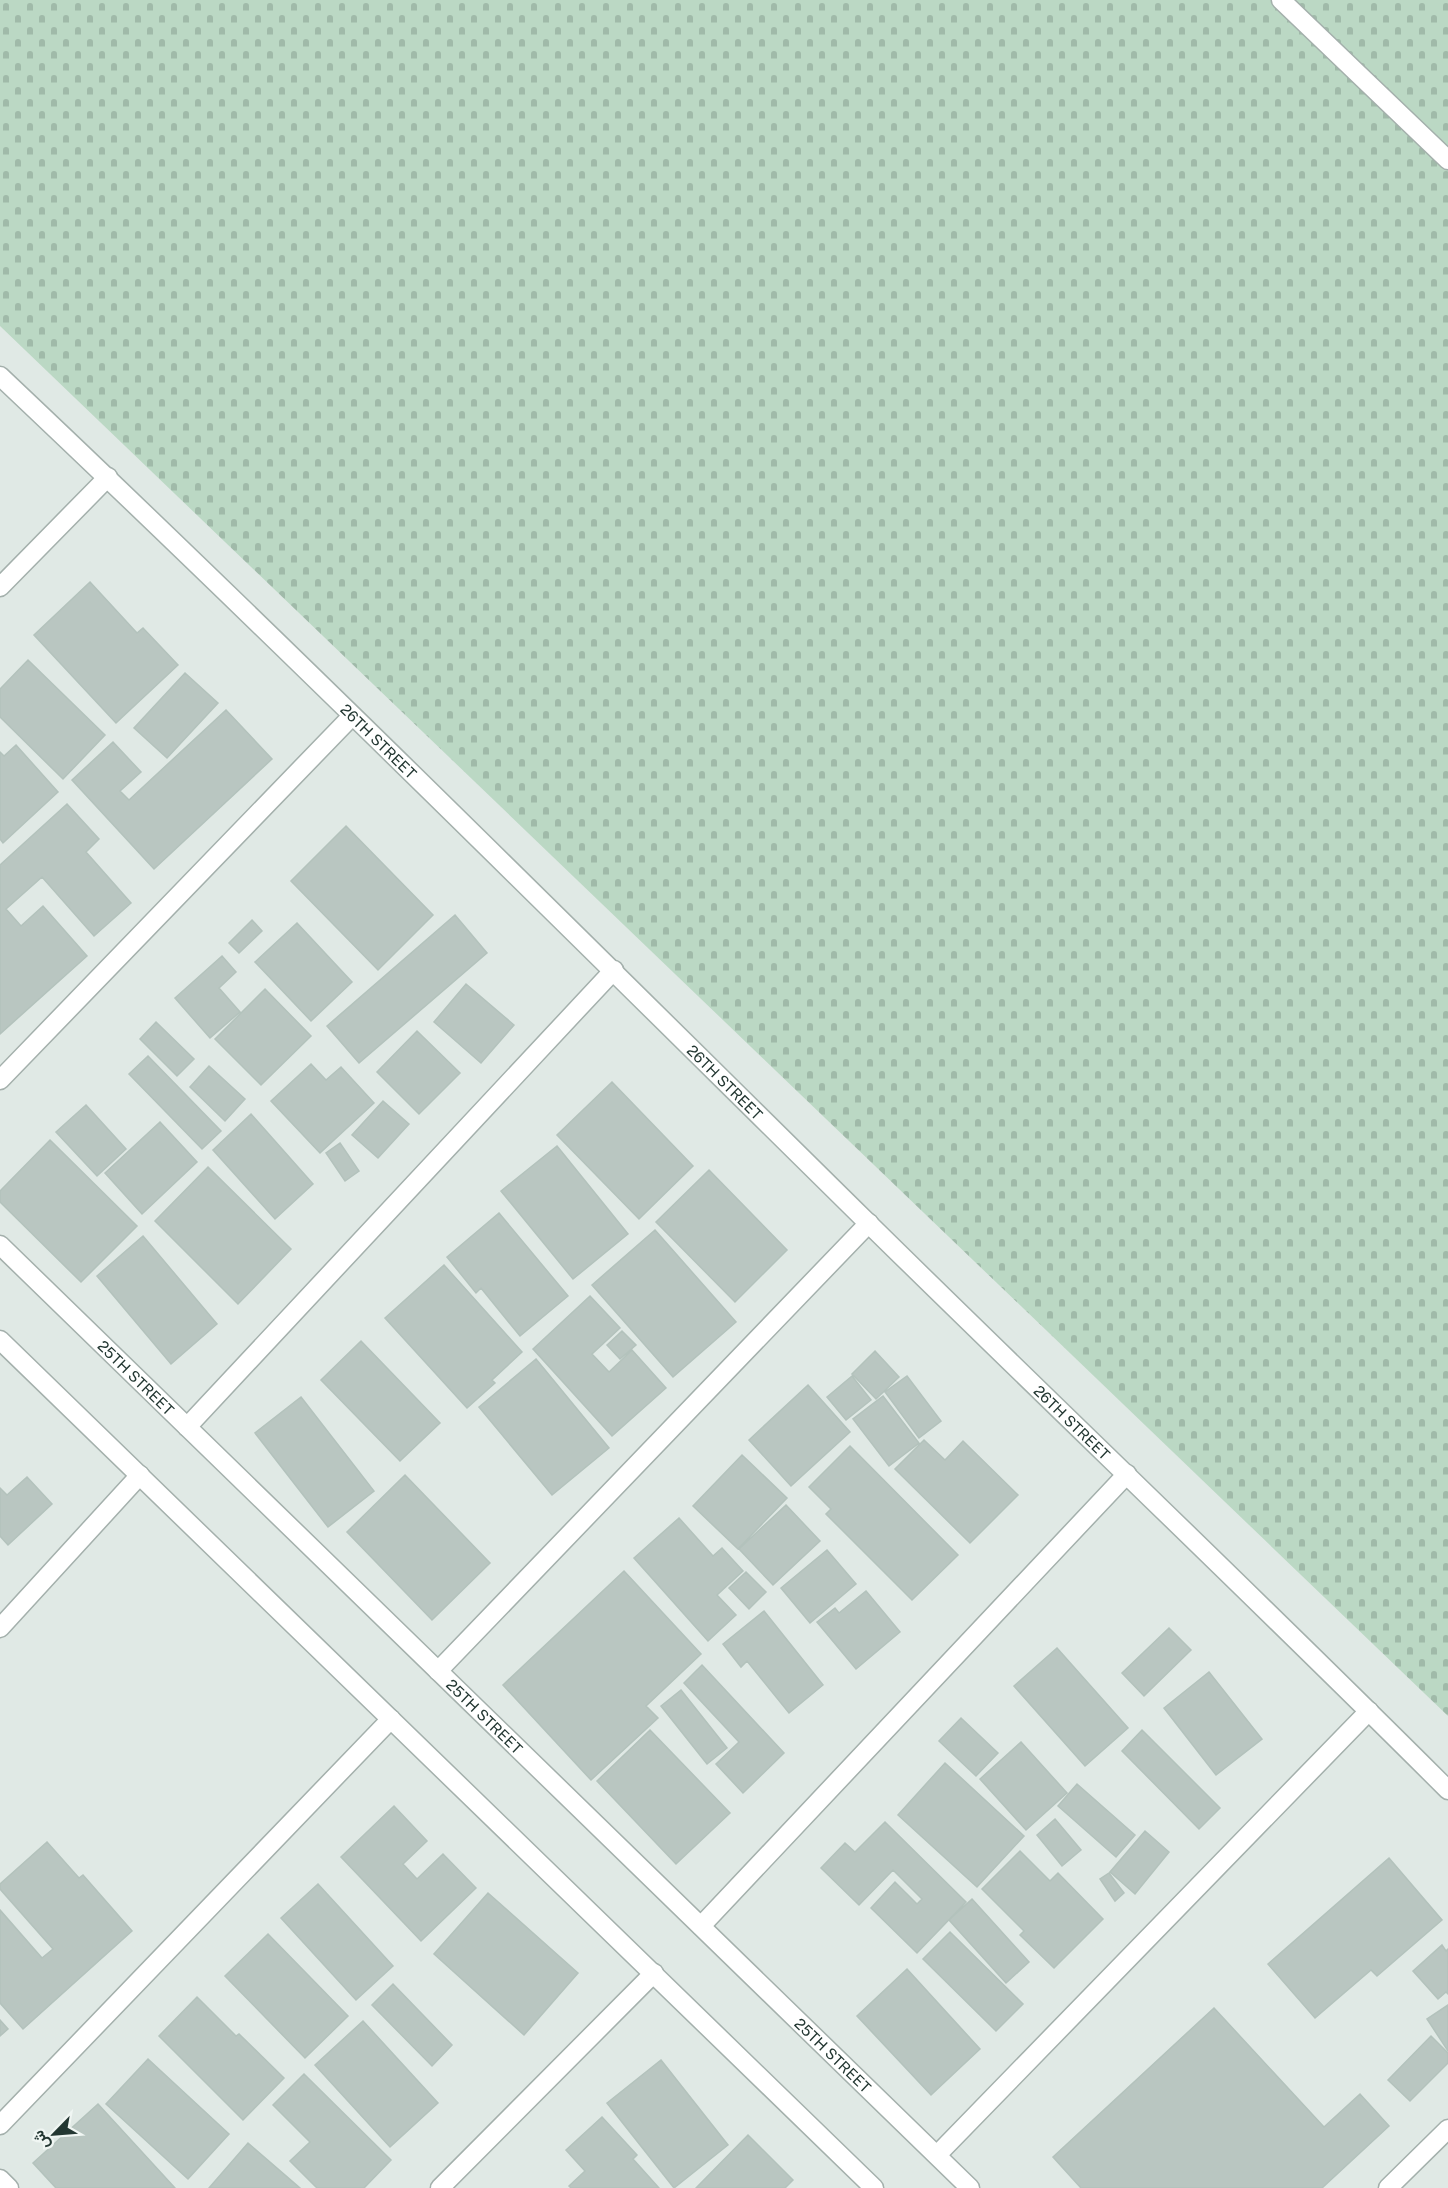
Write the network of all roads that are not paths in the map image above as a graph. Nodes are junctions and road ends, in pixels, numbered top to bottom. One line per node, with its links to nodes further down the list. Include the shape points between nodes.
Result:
1 (1281, 0): 2 (street)
2 (1446, 155)
3 (0, 376): 4 (street, 26TH STREET)
4 (108, 477): 5 (street); 6 (street, 26TH STREET)
5 (0, 587)
6 (352, 716): 7 (street, 26TH STREET); 8 (street)
7 (614, 970): 9 (street, 26TH STREET); 12 (street)
8 (0, 1080)
9 (869, 1223): 13 (street, 26TH STREET); 16 (street)
10 (0, 1245): 12 (street, 25TH STREET)
11 (0, 1340): 14 (street)
12 (187, 1427): 16 (street, 25TH STREET)
13 (1127, 1474): 17 (street, 26TH STREET); 20 (street)
14 (140, 1475): 15 (street); 18 (street)
15 (0, 1628)
16 (438, 1671): 20 (street, 25TH STREET)
17 (1369, 1711): 19 (street, 26TH STREET); 24 (street)
18 (391, 1719): 21 (street); 22 (street)
19 (1448, 1790)
20 (701, 1926): 24 (street, 25TH STREET)
21 (654, 1973): 27 (street); 28 (street)
22 (0, 2125)
23 (1448, 2129): 30 (street)
24 (937, 2155): 29 (street, 25TH STREET)
25 (0, 2179): 26 (street)
26 (9, 2188)
27 (440, 2188)
28 (874, 2188)
29 (970, 2188)
30 (1388, 2188)

